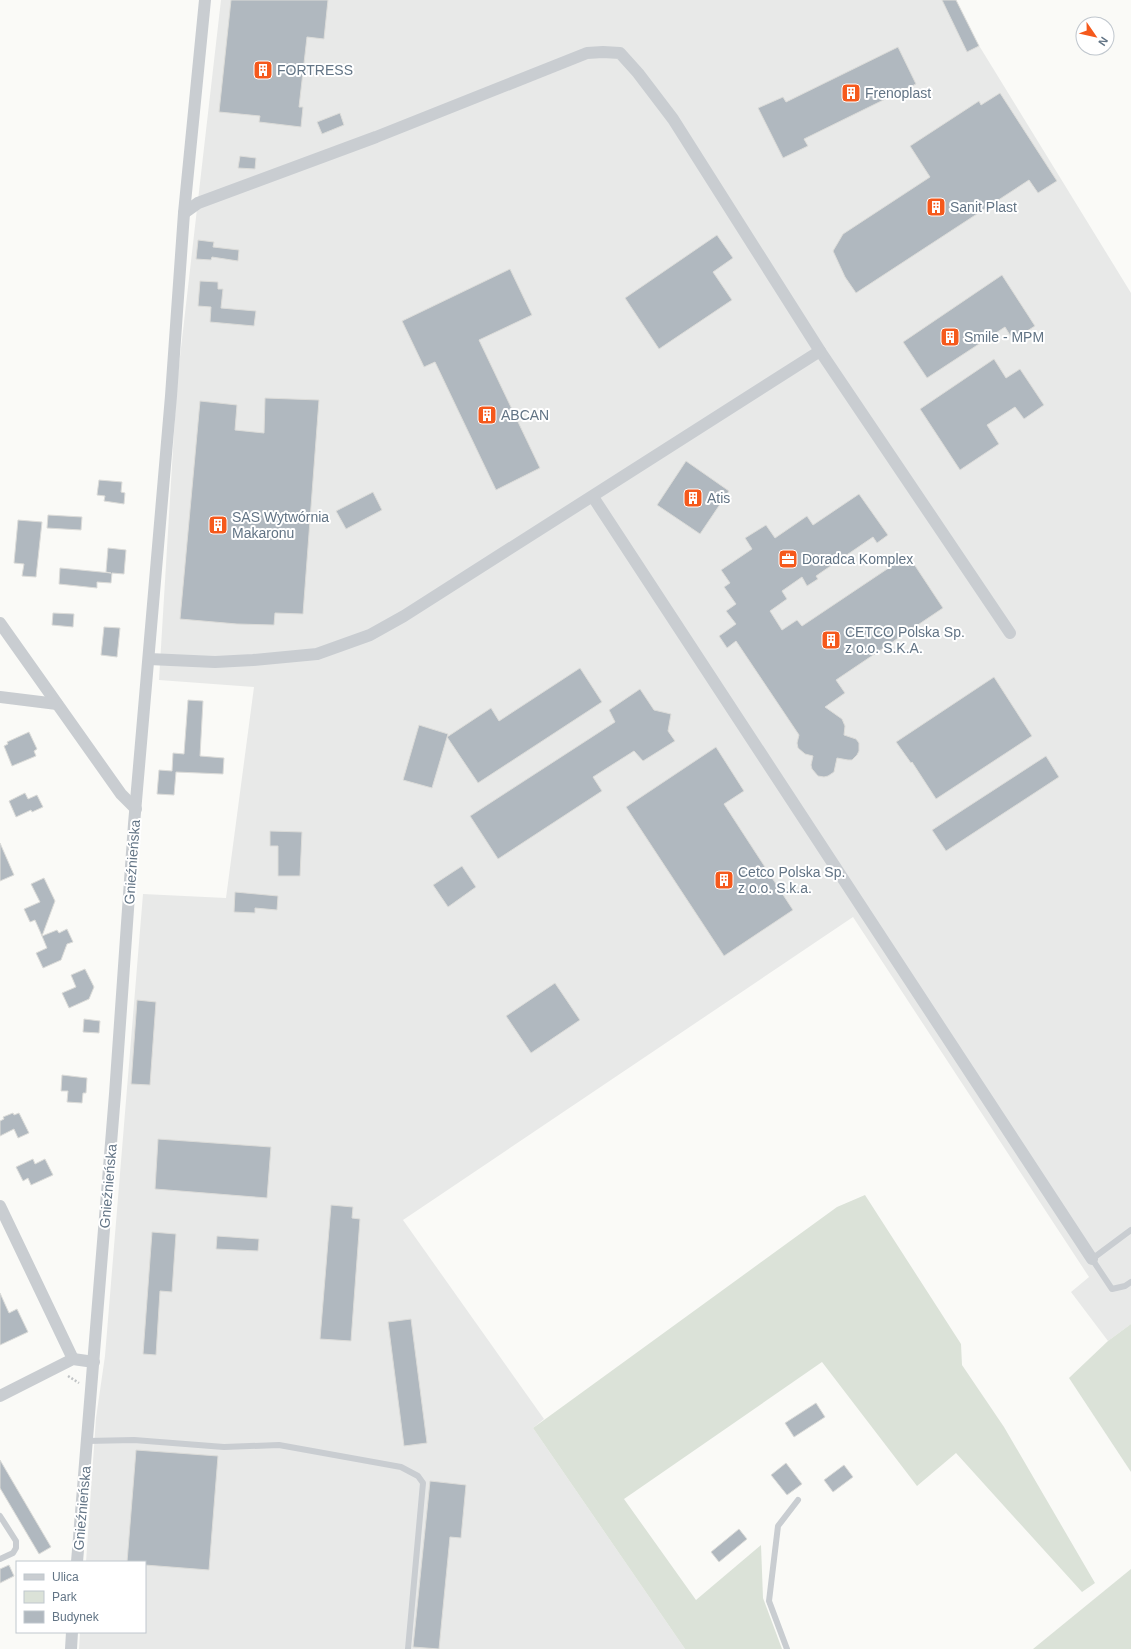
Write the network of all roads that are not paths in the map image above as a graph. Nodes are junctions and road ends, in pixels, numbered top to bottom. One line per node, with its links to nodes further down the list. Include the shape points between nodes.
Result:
1 (205, 0): 2 (street, Gnieźnieńska)
2 (184, 213): 3 (street, via 198,203 376,137 586,53 620,53 673,119); 7 (street, Gnieźnieńska)
3 (820, 352): 4 (street); 6 (street)
4 (593, 496): 7 (street, via 411,612 370,635 317,654 215,662); 13 (street)
5 (0, 624): 9 (street)
6 (1010, 633)
7 (149, 659): 10 (street, Gnieźnieńska)
8 (0, 697): 9 (street)
9 (57, 704): 10 (street, via 121,794)
10 (136, 809): 16 (street, Gnieźnieńska)
11 (0, 1206): 15 (street)
12 (1131, 1230): 13 (lane)
13 (1092, 1259): 14 (lane, via 1112,1289)
14 (1131, 1282)
15 (73, 1359): 16 (street); 17 (street)
16 (94, 1362): 18 (street, Gnieźnieńska)
17 (0, 1396)
18 (87, 1441): 22 (street, Gnieźnieńska); 25 (lane, via 134,1440 224,1447 279,1445 401,1467 418,1476 422,1483)
19 (798, 1500): 26 (lane, via 778,1526 769,1602)
20 (0, 1516): 21 (lane, via 16,1541 13,1553)
21 (0, 1559)
22 (78, 1561)
23 (72, 1633): 24 (street)
24 (70, 1649)
25 (408, 1649)
26 (787, 1649)

